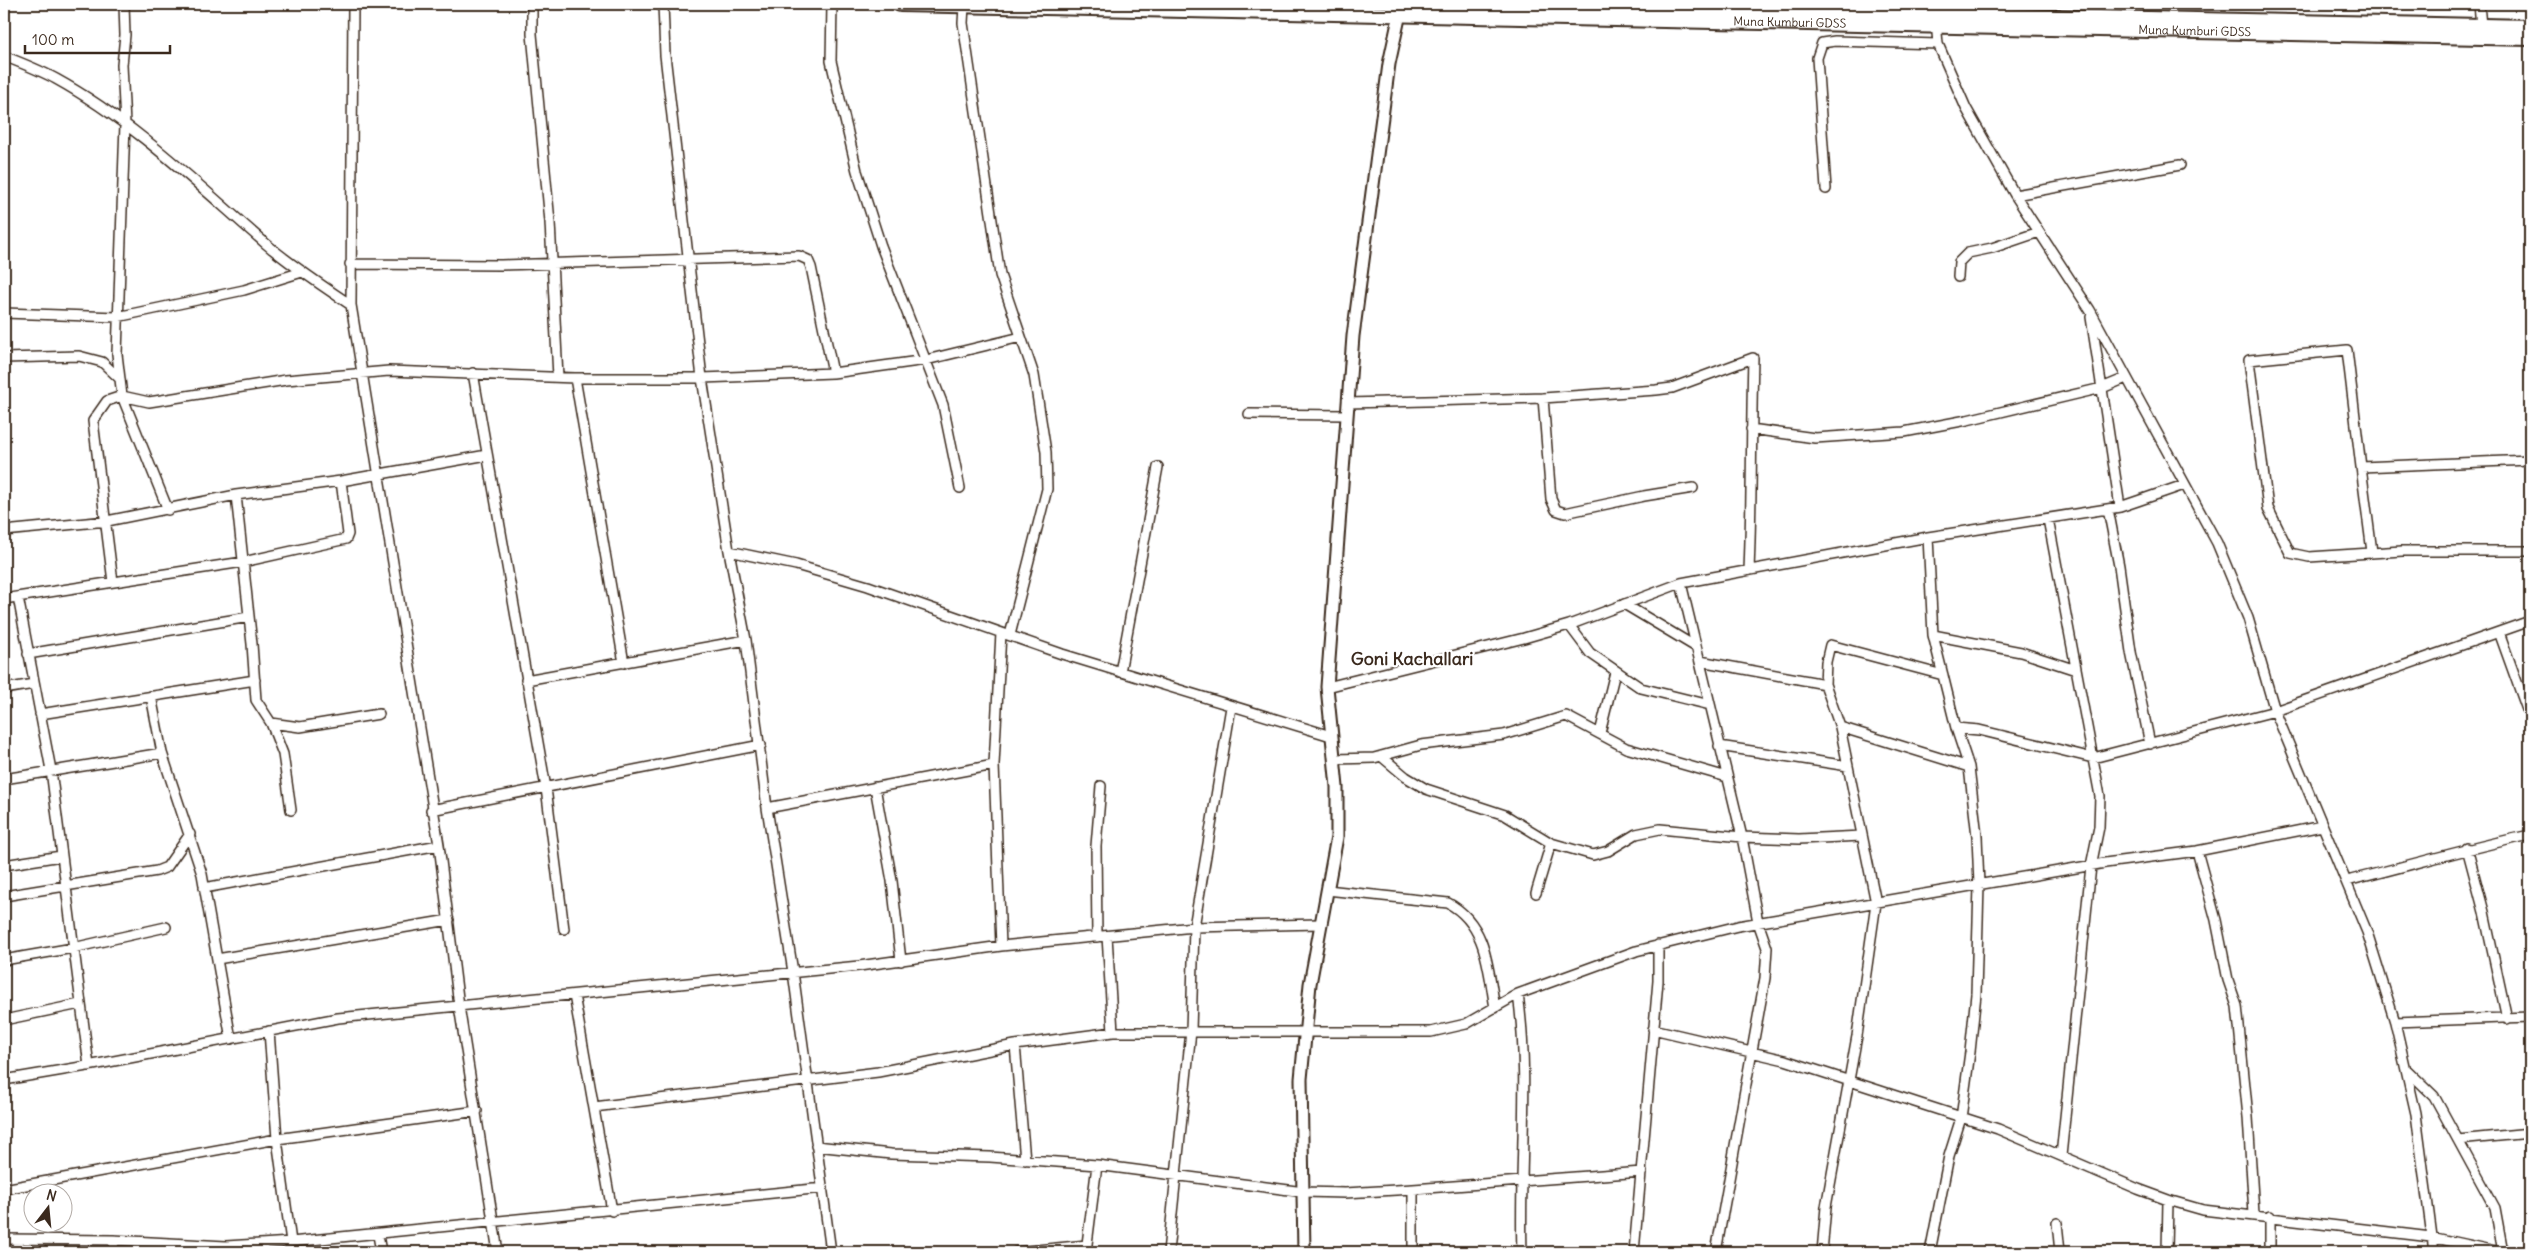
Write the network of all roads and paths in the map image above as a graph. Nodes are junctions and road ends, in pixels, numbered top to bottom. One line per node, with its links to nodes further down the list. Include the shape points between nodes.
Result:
1 (124, 4): 20 (street, via 122,65)
2 (352, 4): 26 (street)
3 (532, 4): 27 (street, via 533,50)
4 (663, 4): 25 (street, via 665,55)
5 (832, 4): 36 (street, via 831,61 857,171 881,246)
6 (900, 4): 9 (highway, Muna Kumburi GDSS)
7 (1422, 4): 10 (highway, Muna Kumburi GDSS)
8 (2479, 4): 15 (street)
9 (964, 6): 12 (highway, Muna Kumburi GDSS); 34 (street, via 963,23 1000,275)
10 (1775, 7): 11 (highway, Muna Kumburi GDSS)
11 (1885, 8): 14 (highway, Muna Kumburi GDSS)
12 (1401, 9): 14 (highway, Muna Kumburi GDSS); 48 (main road, via 1377,148 1353,336)
13 (1976, 9): 14 (highway, Muna Kumburi GDSS); 15 (highway, Muna Kumburi GDSS)
14 (1936, 20): 17 (highway, Muna Kumburi GDSS); 18 (street)
15 (2481, 26): 16 (highway, Muna Kumburi GDSS)
16 (2530, 27)
17 (2530, 38)
18 (1938, 44): 22 (street, via 1822,43 1817,58); 23 (street, via 1966,108)
19 (4, 56): 20 (street, via 56,78)
20 (125, 124): 28 (street); 33 (street)
21 (2180, 165): 23 (street)
22 (1826, 189)
23 (2015, 195): 24 (street)
24 (2039, 232): 29 (street, via 1968,253 1959,262); 31 (street)
25 (689, 260): 27 (street); 39 (street, via 781,255 808,260); 43 (street)
26 (350, 264): 27 (street); 30 (street)
27 (552, 264): 40 (street)
28 (302, 272): 30 (street); 33 (street, via 244,290)
29 (1958, 277)
30 (351, 304): 37 (street)
31 (2090, 310): 44 (street); 45 (street)
32 (4, 313): 33 (street)
33 (117, 318): 41 (street)
34 (1021, 337): 36 (street); 83 (street, via 1034,375 1048,468 1047,489)
35 (4, 358): 41 (street, via 79,356 102,362)
36 (926, 360): 39 (street); 59 (street, via 943,405)
37 (361, 372): 38 (street); 46 (street, via 286,380 149,402); 56 (street)
38 (473, 373): 40 (street); 52 (street)
39 (833, 373): 43 (street)
40 (558, 377): 42 (street)
41 (119, 378): 46 (street)
42 (575, 378): 43 (street); 89 (street)
43 (702, 378): 69 (street)
44 (2126, 378): 45 (street); 58 (street)
45 (2102, 388): 51 (street, via 1904,432 1815,438); 62 (street)
46 (122, 396): 64 (street); 66 (street, via 107,401 93,421)
47 (1543, 398): 48 (street); 51 (street, via 1672,388 1753,358); 60 (street, via 1550,499 1556,510 1565,513)
48 (1348, 403): 50 (main road)
49 (1249, 414): 50 (street)
50 (1347, 415): 98 (main road)
51 (1751, 429): 73 (street, via 1753,469)
52 (487, 455): 56 (street); 95 (street)
53 (2530, 460): 55 (street)
54 (1158, 467): 91 (street)
55 (2361, 467): 70 (street); 70 (street, via 2347,350 2249,360 2268,508 2290,553 2309,557)
56 (380, 472): 57 (street); 130 (street)
57 (341, 481): 61 (street); 72 (street, via 346,539)
58 (2184, 485): 62 (street); 103 (street, via 2228,568 2248,618)
59 (960, 488)
60 (1693, 488)
61 (236, 495): 64 (street); 72 (street)
62 (2120, 507): 63 (street)
63 (2108, 509): 65 (street); 112 (street, via 2131,652)
64 (168, 510): 66 (street)
65 (2048, 519): 68 (street); 90 (street)
66 (107, 521): 67 (street); 74 (street)
67 (4, 531)
68 (1928, 538): 73 (street); 84 (street)
69 (729, 552): 83 (street, via 796,565 868,586); 85 (street)
70 (2372, 552): 71 (street)
71 (2530, 552)
72 (243, 562): 74 (street); 79 (street)
73 (1749, 570): 75 (street)
74 (113, 582): 76 (street)
75 (1681, 584): 78 (street); 86 (street)
76 (18, 597): 77 (street); 87 (street)
77 (4, 599)
78 (1624, 604): 81 (street); 86 (street)
79 (249, 617): 87 (street); 94 (street)
80 (2530, 621): 82 (street)
81 (1569, 625): 92 (street, via 1590,653); 98 (street)
82 (2499, 632): 103 (street); 106 (street)
83 (1006, 634): 91 (street); 119 (street)
84 (1933, 635): 90 (street, via 2021,652); 93 (street)
85 (746, 640): 89 (street); 113 (street)
86 (1696, 647): 88 (street)
87 (28, 654): 96 (street)
88 (1700, 661): 97 (street); 101 (street)
89 (624, 663): 95 (street)
90 (2076, 670): 117 (street)
91 (1120, 672): 102 (street)
92 (1615, 672): 101 (street, via 1641,688); 110 (street)
93 (1943, 676): 97 (street, via 1830,645); 109 (street)
94 (255, 680): 100 (street); 107 (street, via 256,700)
95 (526, 680): 127 (street)
96 (34, 684): 99 (street); 104 (street)
97 (1826, 684): 108 (street)
98 (1327, 688): 111 (main road)
99 (4, 689)
100 (150, 696): 104 (street); 115 (street)
101 (1710, 705): 114 (street)
102 (1231, 707): 111 (street); 155 (street)
103 (2275, 711): 112 (street); 131 (street)
104 (40, 714): 122 (street)
105 (379, 714): 107 (street, via 300,727)
106 (2530, 718)
107 (271, 723): 129 (street, via 283,754)
108 (1840, 727): 120 (street); 121 (street)
109 (1956, 728): 117 (street, via 1979,730); 121 (street)
110 (1600, 733): 116 (street, via 1566,716 1504,735 1421,745); 123 (street, via 1626,748)
111 (1330, 736): 118 (main road)
112 (2150, 744): 117 (street)
113 (760, 745): 127 (street); 128 (street)
114 (1719, 746): 120 (street); 123 (street)
115 (162, 753): 122 (street); 132 (street)
116 (1381, 756): 118 (street); 136 (street, via 1426,789 1504,815)
117 (2093, 758): 142 (street, via 2100,796 2099,827)
118 (1335, 759): 147 (main road, via 1337,837)
119 (994, 765): 126 (street); 159 (street)
120 (1848, 766): 134 (street)
121 (1969, 767): 144 (street)
122 (51, 770): 124 (street); 140 (street)
123 (1727, 777): 135 (street)
124 (4, 779)
125 (1101, 786): 157 (street, via 1096,846)
126 (875, 787): 128 (street); 163 (street, via 892,881)
127 (546, 788): 130 (street); 156 (street)
128 (767, 808): 164 (street)
129 (291, 810)
130 (432, 810): 137 (street)
131 (2322, 826): 139 (street); 143 (street)
132 (190, 834): 145 (street, via 167,867); 146 (street)
133 (2530, 835): 138 (street)
134 (1862, 836): 135 (street); 150 (street)
135 (1742, 838): 136 (street, via 1660,829 1636,834 1608,851 1593,855); 152 (street)
136 (1551, 843): 148 (street)
137 (439, 846): 146 (street); 151 (street)
138 (2467, 848): 143 (street); 171 (street)
139 (2196, 851): 142 (street); 206 (street, via 2237,1006)
140 (61, 856): 141 (street); 145 (street)
141 (4, 865)
142 (2091, 866): 144 (street); 194 (street)
143 (2347, 881): 173 (street)
144 (1979, 885): 150 (street); 189 (street, via 1976,994)
145 (64, 887): 149 (street); 160 (street)
146 (204, 888): 161 (street)
147 (1327, 890): 153 (main road); 169 (street, via 1448,903 1463,911 1475,927 1484,951)
148 (1536, 893)
149 (4, 896)
150 (1876, 903): 152 (street); 186 (street)
151 (449, 920): 161 (street); 168 (street)
152 (1758, 922): 158 (street); 181 (street, via 1767,948 1765,978)
153 (1320, 924): 155 (street); 178 (main road)
154 (166, 927): 160 (street)
155 (1194, 927): 157 (street); 177 (street)
156 (564, 929)
157 (1102, 936): 159 (street); 176 (street)
158 (1658, 944): 165 (street); 174 (street)
159 (1001, 946): 163 (street)
160 (73, 948): 162 (street); 167 (street)
161 (217, 959): 179 (street)
162 (4, 960)
163 (901, 961): 164 (street)
164 (793, 972): 166 (street); 184 (street)
165 (1518, 994): 169 (street); 199 (street, via 1524,1038)
166 (574, 995): 168 (street); 187 (street)
167 (80, 1004): 172 (street); 182 (street)
168 (459, 1006): 175 (street, via 338,1018); 188 (street)
169 (1495, 1008): 178 (street, via 1466,1024 1431,1032)
170 (2530, 1018): 171 (street)
171 (2507, 1019): 173 (street)
172 (4, 1020)
173 (2395, 1022): 183 (street)
174 (1653, 1029): 181 (street); 197 (street)
175 (268, 1031): 179 (street); 191 (street)
176 (1113, 1032): 177 (street); 180 (street)
177 (1191, 1032): 178 (street); 198 (street)
178 (1305, 1033): 203 (main road, via 1301,1079)
179 (231, 1039): 182 (street)
180 (1015, 1045): 184 (street, via 878,1072); 195 (street)
181 (1750, 1052): 186 (street); 229 (street)
182 (89, 1066): 185 (street)
183 (2406, 1069): 192 (street, via 2434,1096); 211 (street, via 2416,1114)
184 (807, 1079): 187 (street); 193 (street)
185 (4, 1080)
186 (1849, 1081): 189 (street); 230 (street, via 1826,1207)
187 (594, 1107): 205 (street)
188 (477, 1110): 191 (street); 208 (street)
189 (1961, 1118): 194 (street, via 1998,1129); 231 (street, via 1949,1156)
190 (2530, 1133): 192 (street)
191 (277, 1139): 200 (street); 215 (street)
192 (2458, 1140): 236 (street, via 2495,1208)
193 (816, 1146): 195 (street, via 891,1154); 201 (street)
194 (2061, 1156): 204 (street)
195 (1025, 1160): 196 (street)
196 (1097, 1165): 198 (street); 217 (street)
197 (1642, 1172): 199 (street); 228 (street)
198 (1175, 1177): 203 (street); 224 (street)
199 (1520, 1179): 202 (street); 227 (street)
200 (4, 1188)
201 (823, 1188): 205 (street); 222 (street)
202 (1413, 1189): 203 (street); 226 (street)
203 (1304, 1192): 225 (main road)
204 (2168, 1200): 206 (street, via 2203,1210); 233 (street)
205 (612, 1211): 208 (street)
206 (2254, 1214): 207 (street)
207 (2270, 1216): 211 (street); 234 (street)
208 (493, 1223): 210 (street); 221 (street)
209 (2057, 1223): 232 (street)
210 (378, 1235): 215 (street); 220 (street)
211 (2430, 1237): 235 (street); 236 (street)
212 (4, 1239): 213 (street)
213 (17, 1240): 214 (street); 218 (street)
214 (113, 1240): 216 (street); 219 (street)
215 (291, 1242): 216 (street)
216 (227, 1249)
217 (1087, 1249): 223 (street)
218 (18, 1252)
219 (114, 1252)
220 (381, 1252)
221 (498, 1252)
222 (831, 1252)
223 (1016, 1252)
224 (1168, 1252)
225 (1304, 1252)
226 (1413, 1252)
227 (1522, 1252)
228 (1634, 1252)
229 (1716, 1252)
230 (1822, 1252)
231 (1930, 1252)
232 (2060, 1252)
233 (2167, 1252)
234 (2270, 1252)
235 (2434, 1252)
236 (2501, 1252)

